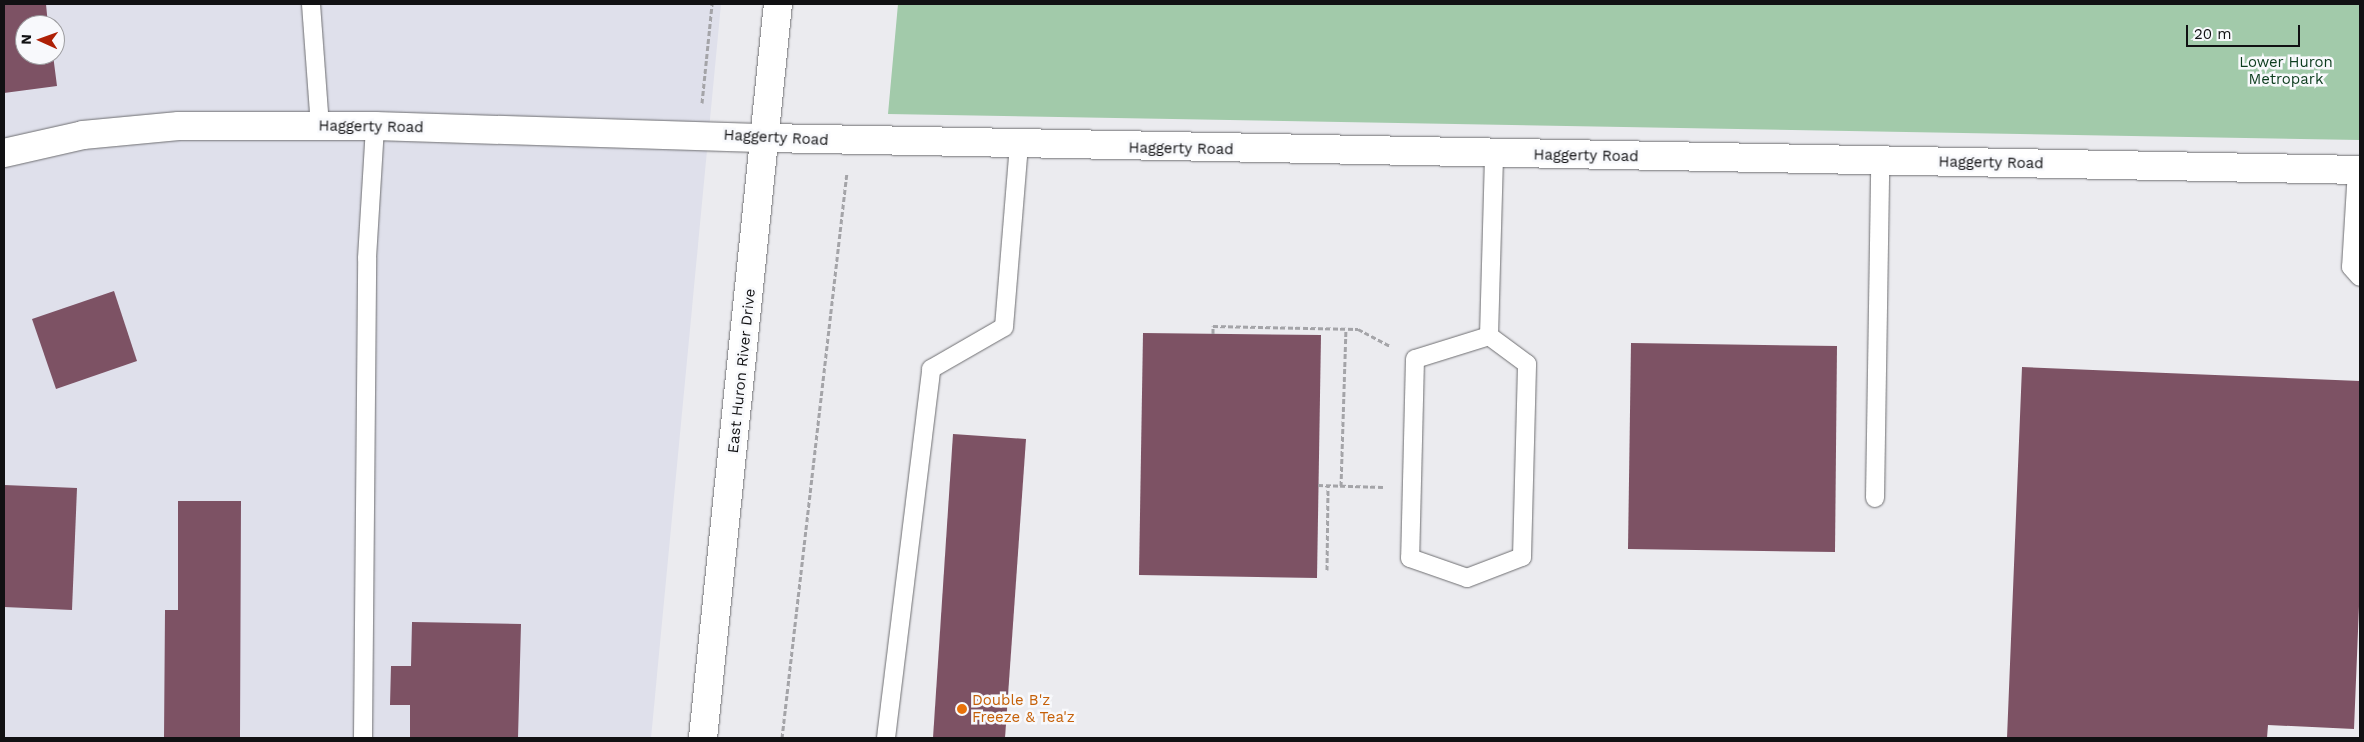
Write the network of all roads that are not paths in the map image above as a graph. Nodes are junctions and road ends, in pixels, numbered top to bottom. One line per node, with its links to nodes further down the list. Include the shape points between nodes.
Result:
1 (311, 4): 3 (lane)
2 (778, 4): 5 (street, East Huron River Drive)
3 (320, 126): 4 (street, Haggerty Road); 7 (street, Haggerty Road, via 179,126 83,135)
4 (375, 126): 5 (street, Haggerty Road); 14 (lane, via 367,258)
5 (767, 138): 6 (street, Haggerty Road); 15 (street, East Huron River Drive)
6 (1019, 146): 8 (street, Haggerty Road); 16 (lane, via 1004,327 930,369)
7 (4, 153)
8 (1494, 155): 9 (street, Haggerty Road); 12 (lane)
9 (1880, 161): 10 (street, Haggerty Road); 13 (lane)
10 (2359, 170): 11 (lane, via 2351,267)
11 (2360, 277)
12 (1488, 336): 12 (lane, via 1527,364 1522,557 1467,578 1410,558 1415,359)
13 (1875, 498)
14 (363, 738)
15 (703, 738)
16 (886, 738)

